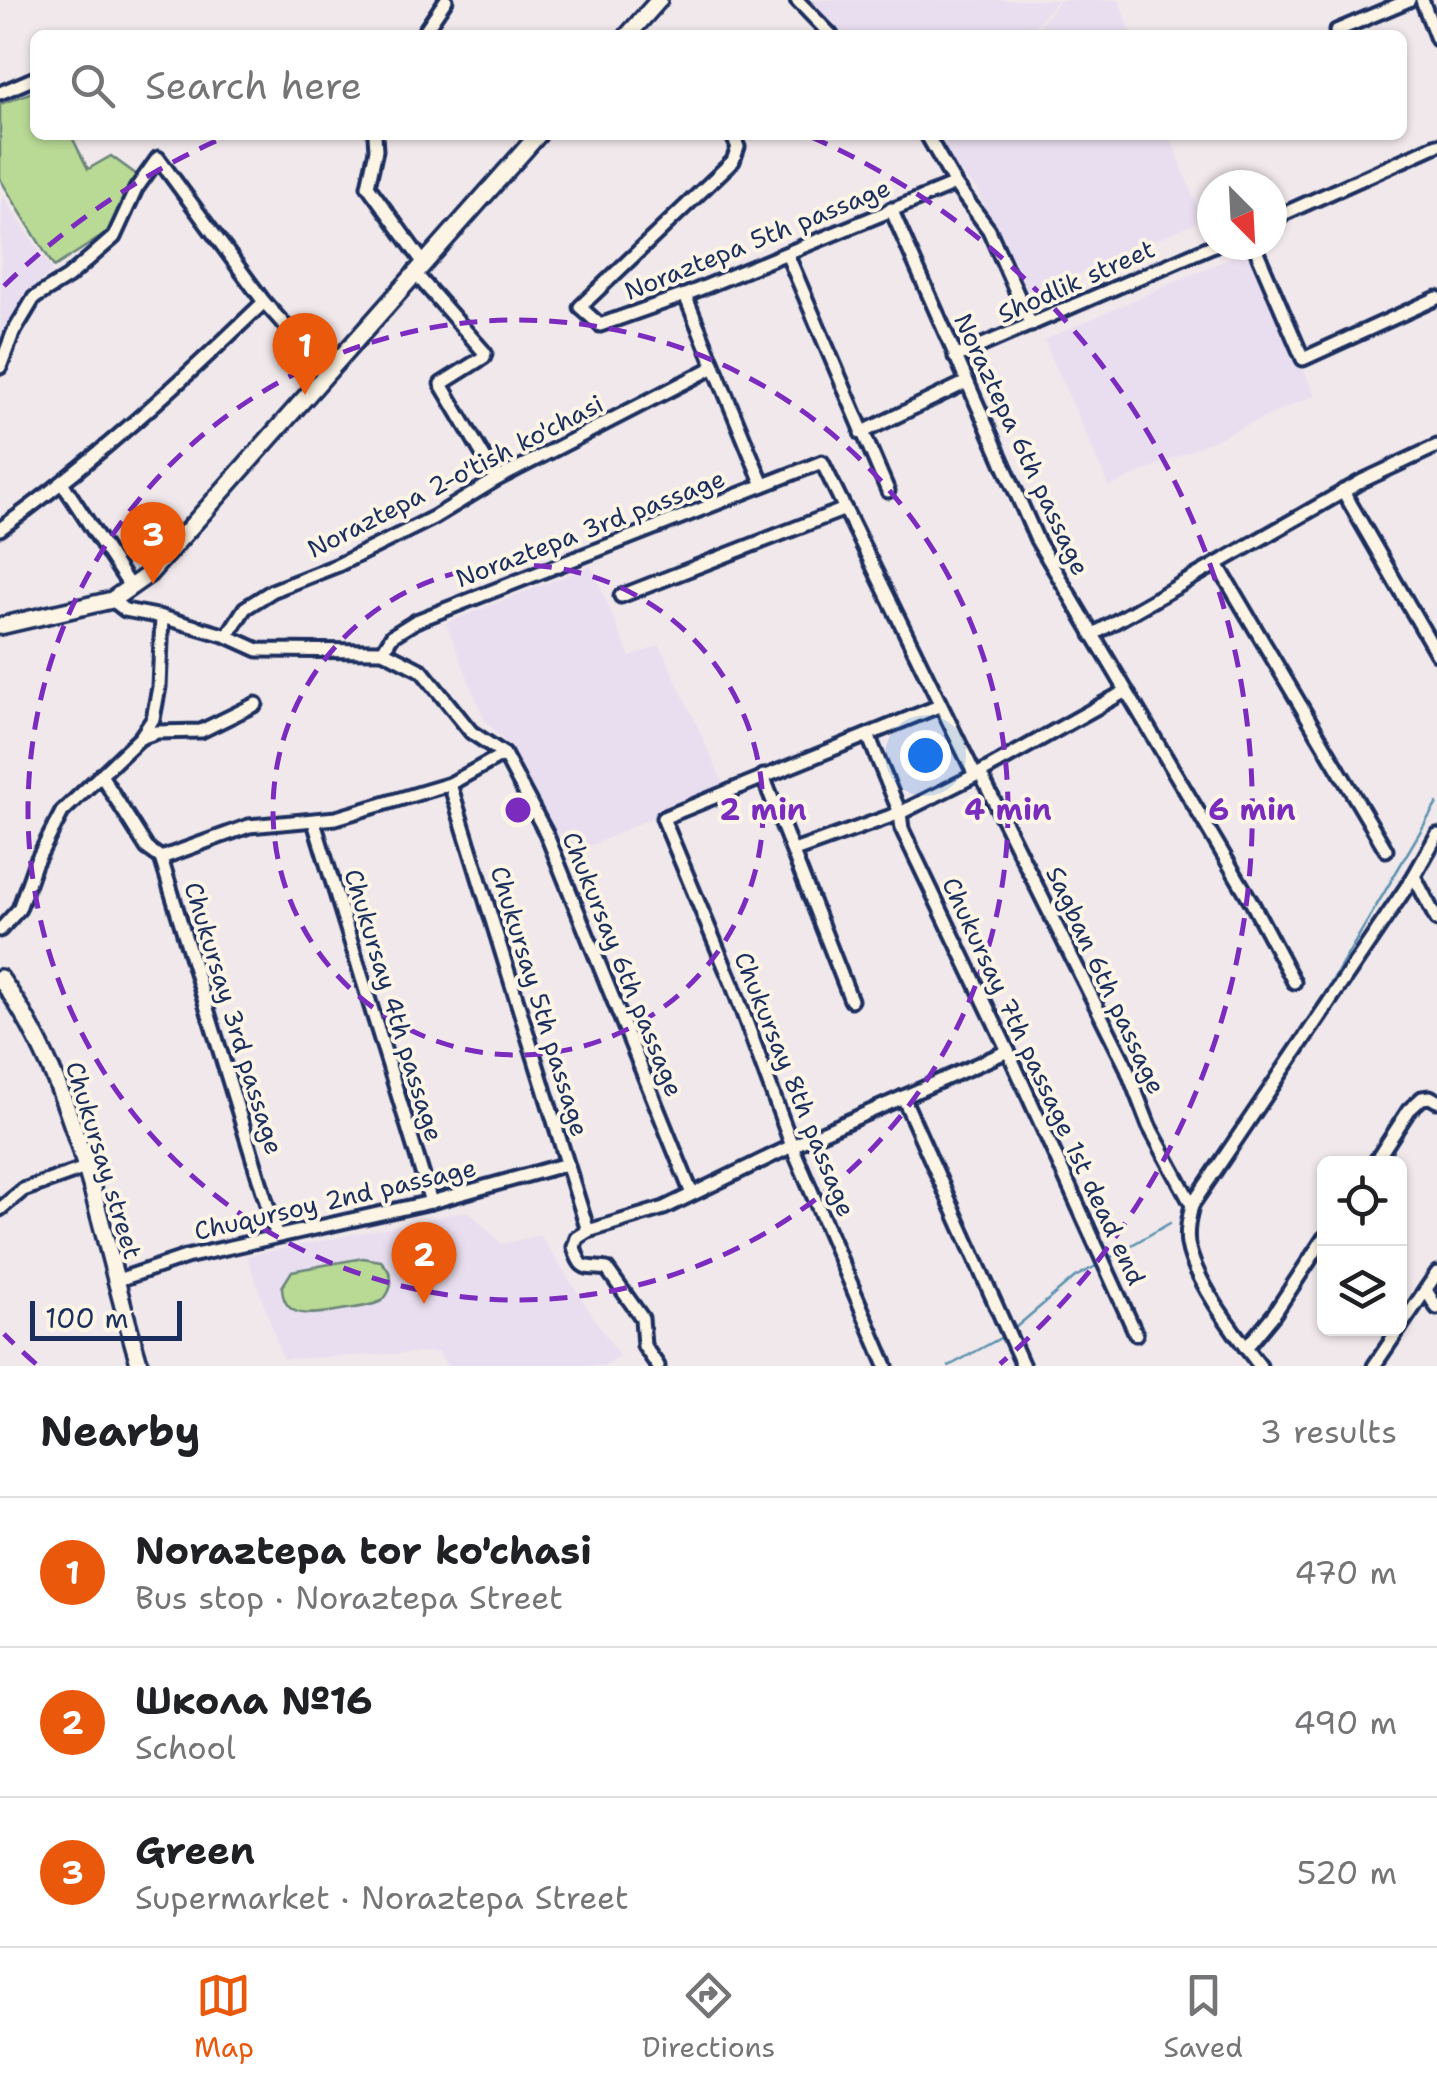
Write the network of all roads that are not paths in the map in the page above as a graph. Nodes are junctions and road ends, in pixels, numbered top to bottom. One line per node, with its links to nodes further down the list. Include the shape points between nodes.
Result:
1 (446, 0): 6 (street)
2 (660, 0): 7 (main road)
3 (797, 0): 8 (street)
4 (1408, 0): 9 (street)
5 (1422, 0): 10 (street)
6 (425, 30)
7 (636, 30)
8 (826, 30)
9 (1338, 30)
10 (1437, 40)
11 (30, 80): 12 (street)
12 (0, 93)
13 (375, 140): 24 (street, via 368,186)
14 (533, 140): 24 (main road)
15 (734, 140): 25 (street, Noraztepa 5th passage, via 733,161 580,307 604,325)
16 (930, 140): 18 (street)
17 (1437, 145): 20 (street)
18 (955, 184): 19 (street, Noraztepa 5th passage); 28 (street, via 989,230)
19 (891, 208): 22 (street, Noraztepa 5th passage); 29 (street, Noraztepa 6th passage)
20 (1287, 212)
21 (1197, 252): 28 (street, Shodlik street)
22 (786, 254): 25 (street, Noraztepa 5th passage); 34 (street)
23 (1260, 260): 26 (street, via 1303,359)
24 (419, 267): 32 (main road); 37 (street, via 485,353 441,384)
25 (686, 295): 30 (street)
26 (1437, 298)
27 (264, 302): 31 (street, via 158,158 114,236 34,298); 32 (street); 38 (street)
28 (1030, 326): 29 (street, Shodlik street)
29 (955, 357): 33 (street, Noraztepa 6th passage)
30 (714, 367): 37 (street, Noraztepa 2-o'tish ko'chasi); 39 (street)
31 (0, 368)
32 (326, 371): 45 (main road, via 166,558)
33 (967, 382): 34 (street); 51 (street, Noraztepa 6th passage, via 1037,540)
34 (861, 432): 40 (street)
35 (1437, 446): 41 (street)
36 (822, 462): 39 (street, Noraztepa 3rd passage); 42 (street, Sagban 6th passage)
37 (497, 479): 50 (street, Noraztepa 2-o'tish ko'chasi, via 369,550 272,591 245,608)
38 (63, 484): 43 (street); 45 (street)
39 (763, 484): 52 (street, Noraztepa 3rd passage, via 416,620)
40 (888, 491)
41 (1343, 492): 44 (street); 53 (street)
42 (846, 509): 46 (street); 56 (street, Sagban 6th passage)
43 (0, 529)
44 (1217, 564): 51 (street); 67 (street)
45 (131, 588): 47 (main road)
46 (621, 596)
47 (112, 600): 48 (street, via 125,610); 49 (main road)
48 (162, 617): 50 (street); 58 (street, via 159,687 153,719)
49 (0, 626)
50 (227, 636): 52 (street, via 258,650)
51 (1092, 636): 54 (street, Noraztepa 6th passage)
52 (383, 650): 59 (street, via 422,670 471,732)
53 (1437, 654)
54 (1126, 691): 60 (street); 74 (street, Noraztepa 6th passage)
55 (256, 704): 58 (street, via 201,731)
56 (939, 706): 57 (street); 60 (street, Sagban 6th passage)
57 (868, 735): 62 (street); 64 (street, Chukursay 7th passage 1st dead end)
58 (140, 738): 61 (street)
59 (504, 754): 63 (street); 83 (street, Chukursay 6th passage, via 546,833)
60 (978, 774): 64 (street); 85 (street, Sagban 6th passage)
61 (101, 775): 69 (street, Chukursay 3rd passage, via 147,848); 72 (street, via 62,812 19,909)
62 (763, 776): 68 (street); 79 (street, Chukursay 8th passage, via 663,818)
63 (450, 784): 65 (street); 81 (street, Chukursay 5th passage)
64 (900, 812): 68 (street); 76 (street, Chukursay 7th passage 1st dead end, via 902,829)
65 (314, 822): 69 (street, via 249,826); 84 (street, Chukursay 4th passage)
66 (1437, 835): 70 (street)
67 (1386, 850)
68 (794, 851): 75 (street)
69 (161, 858): 88 (street, Chukursay 3rd passage)
70 (1414, 876): 71 (street); 85 (street)
71 (1437, 920)
72 (0, 930)
73 (0, 978): 82 (main road, Chukursay street, via 39,1040)
74 (1294, 982)
75 (852, 1000)
76 (1008, 1051): 77 (street); 94 (street, Chukursay 7th passage 1st dead end)
77 (903, 1097): 79 (street); 100 (street)
78 (1437, 1101): 80 (street, via 1416,1102)
79 (792, 1146): 83 (street); 99 (street, Chukursay 8th passage)
80 (1379, 1156)
81 (567, 1164): 84 (street, Chuqursoy 2nd passage); 87 (street, Chukursay 5th passage)
82 (85, 1168): 86 (street, via 22,1190); 91 (main road, Chukursay street)
83 (692, 1194): 87 (street)
84 (431, 1202): 88 (street, Chuqursoy 2nd passage)
85 (1192, 1205): 95 (street, via 1190,1253)
86 (0, 1209)
87 (588, 1231): 98 (street, Chukursay 5th passage, via 575,1242 576,1255 587,1269 607,1269 642,1318 644,1346)
88 (276, 1234): 91 (street, Chuqursoy 2nd passage)
89 (1319, 1246): 95 (street)
90 (1437, 1273): 92 (street)
91 (115, 1282): 97 (main road, Chukursay street)
92 (1426, 1290): 93 (street); 101 (street)
93 (1437, 1308)
94 (1136, 1334)
95 (1246, 1348): 96 (street)
96 (1256, 1365)
97 (140, 1366)
98 (658, 1366)
99 (886, 1366)
100 (1024, 1366)
101 (1374, 1366)

